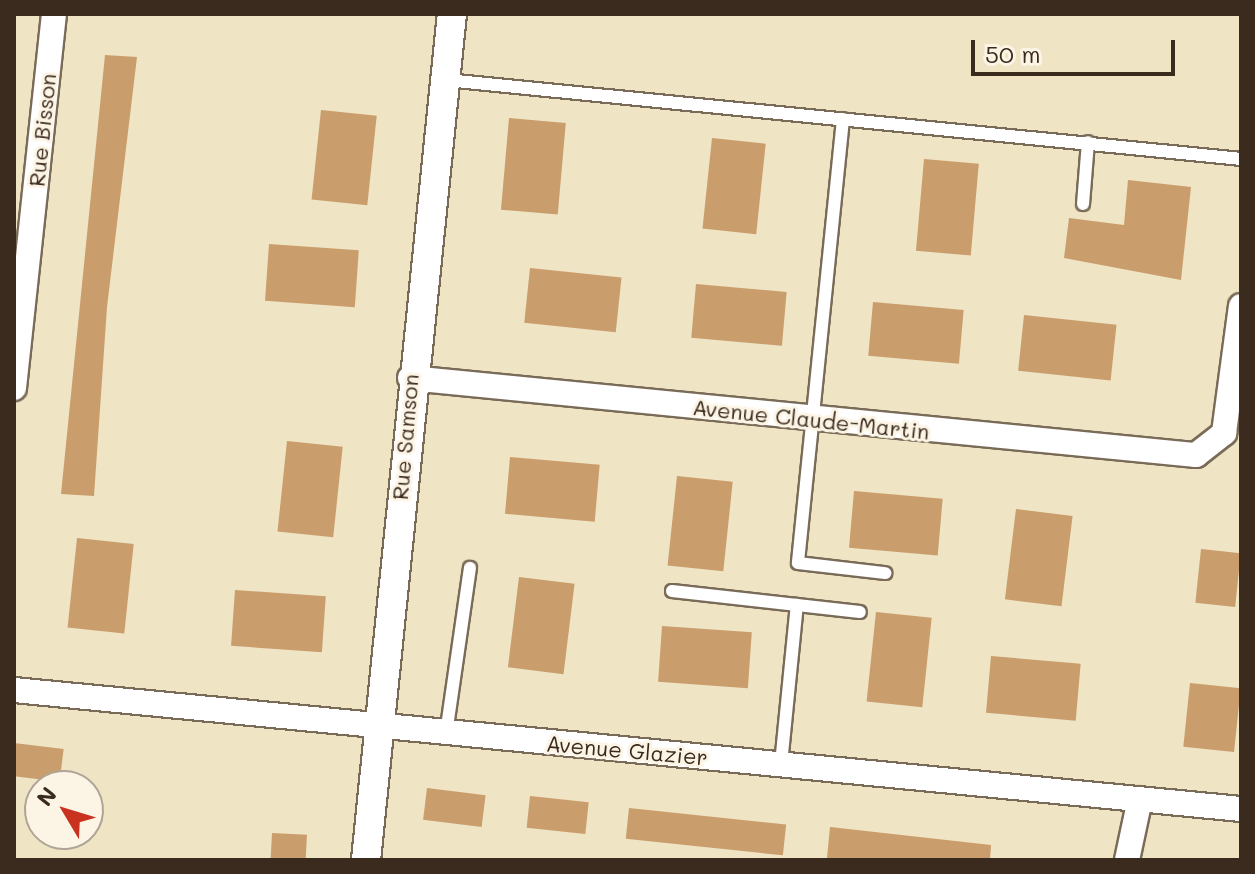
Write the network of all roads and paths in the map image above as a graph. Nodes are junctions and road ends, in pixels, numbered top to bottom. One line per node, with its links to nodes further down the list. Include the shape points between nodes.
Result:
1 (54, 14): 10 (street, Rue Bisson)
2 (452, 14): 3 (street, Rue Samson)
3 (446, 80): 4 (lane); 9 (street, Rue Samson)
4 (843, 119): 5 (lane); 11 (lane)
5 (1088, 142): 6 (lane); 7 (lane)
6 (1241, 159)
7 (1083, 204)
8 (1241, 306): 11 (street, Avenue Claude-Martin, via 1229,413 1212,449 1196,455)
9 (410, 378): 11 (street, Avenue Claude-Martin); 18 (street, Rue Samson)
10 (14, 388)
11 (814, 421): 13 (lane, via 798,563)
12 (470, 568): 19 (lane)
13 (885, 573)
14 (672, 591): 15 (lane)
15 (797, 605): 16 (lane); 20 (lane)
16 (860, 612)
17 (14, 690): 18 (street, Avenue Glazier)
18 (378, 728): 19 (street, Avenue Glazier); 23 (street, Rue Samson)
19 (446, 734): 20 (street, Avenue Glazier)
20 (781, 764): 21 (street, Avenue Glazier)
21 (1140, 799): 22 (street, Avenue Glazier); 24 (street)
22 (1241, 809)
23 (366, 860)
24 (1127, 860)

